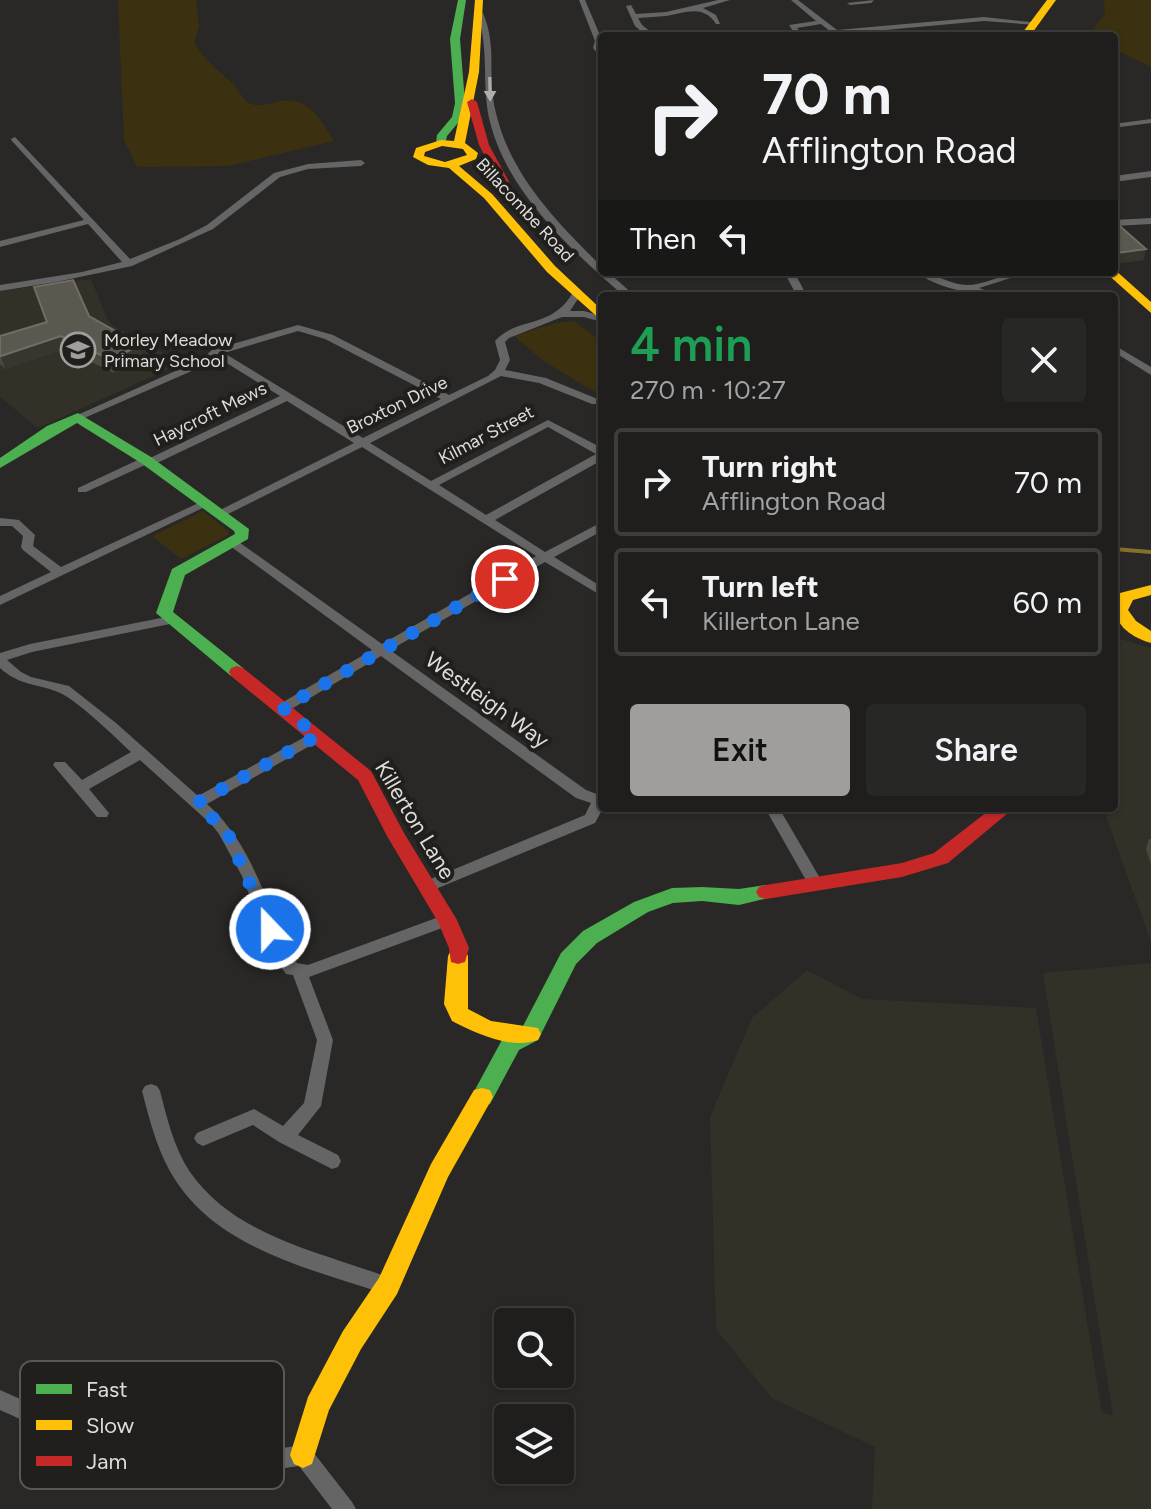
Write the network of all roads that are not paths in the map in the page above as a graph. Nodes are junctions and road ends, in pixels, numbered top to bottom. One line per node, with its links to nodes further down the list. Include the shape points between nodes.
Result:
1 (462, 0): 15 (main road, Billacombe Road)
2 (582, 0): 21 (street)
3 (727, 0): 10 (street)
4 (794, 0): 14 (street)
5 (860, 0): 7 (street); 8 (street)
6 (1052, 0): 16 (main road)
7 (871, 1)
8 (850, 3)
9 (629, 6): 12 (street)
10 (696, 7): 11 (street, via 716,20); 12 (street)
11 (727, 15)
12 (636, 16): 17 (street)
13 (481, 17): 15 (main road); 22 (main road, via 462,32); 23 (main road, Billacombe Road); 38 (street, Billacombe Road, one-way to 38, via 491,42 489,94 499,143 550,223)
14 (823, 22): 18 (street, via 792,27); 19 (street)
15 (456, 28): 22 (main road, Billacombe Road)
16 (1030, 30): 20 (street, via 984,19)
17 (647, 32)
18 (796, 32)
19 (836, 32)
20 (857, 32)
21 (598, 39)
22 (457, 50): 27 (main road, Billacombe Road, via 460,103 457,118 442,135)
23 (470, 88): 27 (main road, Billacombe Road); 32 (main road, Billacombe Road, via 475,119 494,168)
24 (1151, 121): 25 (street)
25 (1118, 124)
26 (15, 139): 34 (street)
27 (457, 148): 29 (main road, Billacombe Road); 29 (main road, Billacombe Road, via 420,150 418,157 427,163); 32 (main road, Billacombe Road)
28 (361, 163): 37 (street, via 308,166 276,175 210,227)
29 (452, 165): 49 (main road, Billacombe Road, via 488,196)
30 (1151, 174): 31 (street)
31 (1118, 178)
32 (519, 211): 50 (main road, Billacombe Road)
33 (1151, 221): 35 (street)
34 (93, 223): 36 (street); 37 (street)
35 (1118, 223)
36 (0, 244)
37 (129, 264): 44 (street)
38 (598, 268)
39 (607, 276): 46 (street, Billacombe Road)
40 (928, 276): 45 (street)
41 (1012, 276): 43 (street)
42 (1115, 276): 51 (main road)
43 (990, 282): 45 (street); 48 (street)
44 (0, 288)
45 (969, 288): 47 (street)
46 (625, 292)
47 (983, 292)
48 (1004, 292)
49 (576, 294): 52 (street, via 573,306); 53 (main road, Billacombe Road)
50 (598, 296)
51 (1151, 309)
52 (562, 314): 54 (street); 57 (street, via 505,336 500,341 505,360)
53 (598, 314)
54 (598, 317)
55 (1118, 351): 58 (street)
56 (216, 352): 60 (street); 61 (street, via 298,328 329,337); 64 (street)
57 (499, 372): 59 (street, via 542,380); 61 (street, Broxton Drive)
58 (1151, 372)
59 (582, 396): 62 (street); 63 (street)
60 (286, 397): 65 (street); 68 (street, Haycroft Mews)
61 (448, 399): 65 (street, Broxton Drive)
62 (596, 402)
63 (566, 406)
64 (78, 417): 68 (main road); 69 (main road)
65 (357, 441): 70 (street); 72 (street, Broxton Drive)
66 (598, 452): 70 (street, Kilmar Street, via 548,423)
67 (598, 456): 73 (street)
68 (148, 462): 71 (street, Haycroft Mews); 72 (main road)
69 (0, 464)
70 (429, 486): 73 (street)
71 (82, 490)
72 (212, 509): 76 (main road, via 241,529 243,536); 78 (street, Broxton Drive, via 143,532)
73 (486, 520): 77 (street)
74 (0, 522): 78 (street, via 15,523 29,535 27,547)
75 (598, 528): 77 (street)
76 (232, 543): 85 (main road, via 182,568 164,613); 87 (street, Westleigh Way)
77 (547, 557): 80 (street); 87 (street)
78 (59, 572): 82 (street, Broxton Drive)
79 (1118, 584): 81 (main road)
80 (598, 589)
81 (1145, 591): 83 (main road, via 1126,596)
82 (0, 601)
83 (1118, 609)
84 (1118, 613): 86 (main road)
85 (171, 620): 88 (street, via 30,648); 89 (main road, Killerton Lane)
86 (1151, 638)
87 (380, 651): 89 (street); 94 (street, Westleigh Way, via 581,794)
88 (0, 659): 91 (street, via 16,675 64,689)
89 (283, 708): 90 (main road, Killerton Lane)
90 (317, 736): 95 (street); 101 (main road, Killerton Lane, via 365,776)
91 (140, 753): 93 (street); 95 (street)
92 (60, 765): 93 (street)
93 (80, 788): 99 (street)
94 (598, 800)
95 (197, 803): 103 (street, via 227,832 276,947)
96 (598, 806): 101 (street, via 590,819)
97 (774, 812): 100 (street)
98 (1000, 812): 100 (main road, via 935,860)
99 (102, 813)
100 (816, 885): 104 (main road, via 739,897 672,896 619,919 568,959)
101 (426, 887): 102 (main road, Killerton Lane)
102 (447, 920): 103 (street); 104 (main road, Killerton Lane, via 459,948 459,1015 488,1029)
103 (299, 971): 106 (street, via 325,1040 312,1106)
104 (530, 1034): 109 (main road, via 511,1044 439,1171)
105 (151, 1091): 109 (street, via 182,1175 222,1218 253,1236)
106 (285, 1137): 107 (street, via 254,1117); 108 (street)
107 (203, 1138)
108 (332, 1161)
109 (388, 1286): 112 (main road, via 317,1406)
110 (0, 1400): 111 (street)
111 (20, 1409)
112 (303, 1455): 113 (street); 114 (street)
113 (284, 1458)
114 (345, 1509)

